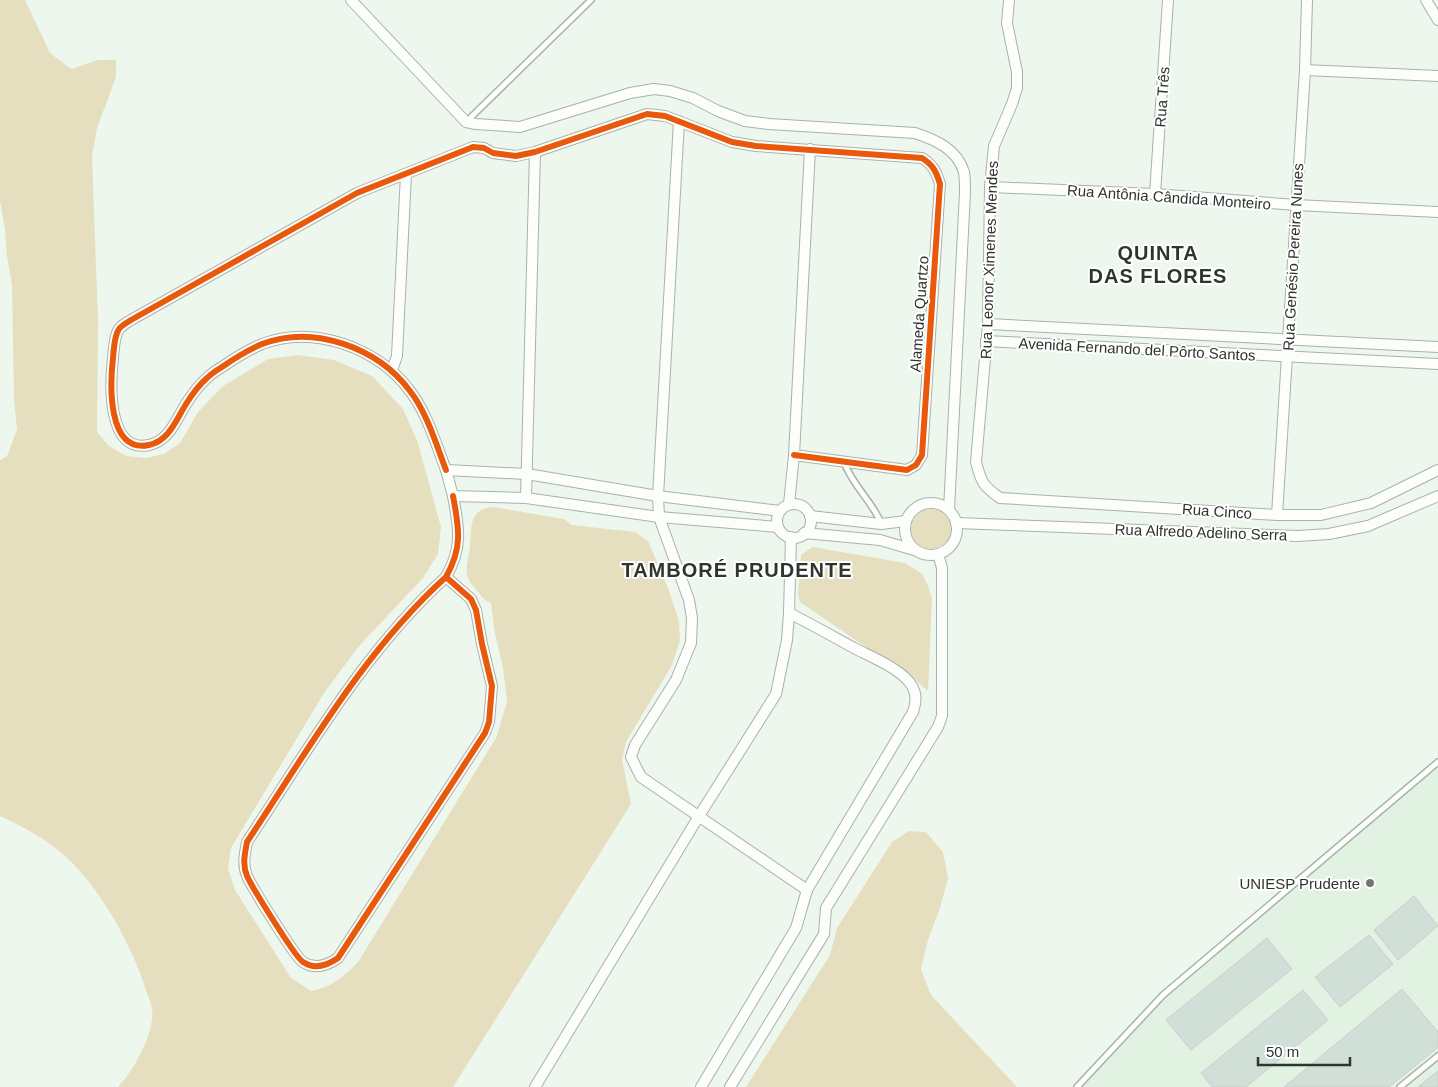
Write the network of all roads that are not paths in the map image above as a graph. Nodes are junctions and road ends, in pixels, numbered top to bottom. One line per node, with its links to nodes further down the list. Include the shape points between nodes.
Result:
1 (351, 0): 11 (street)
2 (591, 0): 11 (lane)
3 (1008, 0): 15 (street, Rua Leonor Ximenes Mendes, via 1007,22 1017,88 994,146)
4 (1168, 0): 16 (street, Rua Três)
5 (1307, 0): 8 (street, Rua Genésio Pereira Nunes)
6 (1426, 0): 7 (street)
7 (1438, 20)
8 (1305, 70): 9 (street); 17 (street, Rua Genésio Pereira Nunes)
9 (1438, 76)
10 (680, 121): 12 (street, via 732,142); 13 (street, via 647,114); 33 (street)
11 (466, 122): 37 (street, via 520,127 630,93 654,89 693,98 745,121 916,132 947,148 964,173 965,192)
12 (810, 149): 26 (street); 27 (street, Alameda Quartzo, via 922,158 936,170 940,184 922,455 916,465 907,470)
13 (535, 152): 14 (street, via 516,156 472,147); 30 (street)
14 (406, 174): 25 (street, via 397,356); 25 (street, via 357,193 120,328 116,336 111,378 114,415 126,440 139,446 151,445 164,438 186,403 207,378 236,357 263,344 298,337 334,340 364,351)
15 (990, 187): 16 (street, Rua Antônia Cândida Monteiro); 19 (street, Rua Leonor Ximenes Mendes)
16 (1155, 194): 17 (street, Rua Antônia Cândida Monteiro)
17 (1296, 205): 18 (street, Rua Antônia Cândida Monteiro); 20 (street, Rua Genésio Pereira Nunes)
18 (1438, 212)
19 (988, 324): 20 (street, Avenida Fernando del Pôrto Santos); 21 (street, Rua Leonor Ximenes Mendes)
20 (1288, 339): 22 (street, Avenida Fernando del Pôrto Santos); 23 (street, Rua Genésio Pereira Nunes)
21 (986, 341): 23 (street, Avenida Fernando del Pôrto Santos); 31 (street, Rua Leonor Ximenes Mendes, via 976,462 980,481)
22 (1438, 347)
23 (1288, 356): 24 (street, Avenida Fernando del Pôrto Santos); 39 (street, Rua Genésio Pereira Nunes)
24 (1438, 364)
25 (392, 370): 28 (street, via 411,391 422,410)
26 (794, 455): 27 (street, Alameda Quartzo); 36 (street)
27 (844, 462): 44 (lane, via 847,472 877,512)
28 (446, 470): 30 (street); 32 (street)
29 (1438, 470): 39 (street, Rua Cinco, via 1371,504 1321,515)
30 (527, 474): 33 (street); 35 (street)
31 (989, 490): 39 (street, Rua Cinco, via 1000,498)
32 (453, 496): 35 (street); 50 (street, via 459,528 458,547)
33 (658, 496): 38 (street); 41 (street)
34 (1438, 496): 43 (street, Rua Alfredo Adelino Serra, via 1368,526 1306,536)
35 (526, 498): 41 (street)
36 (789, 504): 38 (street); 40 (street, via 802,506)
37 (949, 510): 42 (street, via 933,503 924,504); 43 (street)
38 (780, 511): 45 (street)
39 (1277, 515)
40 (810, 516): 44 (street); 46 (street, via 810,525)
41 (659, 518): 45 (street); 53 (street, via 689,600 691,643 676,680 635,745 631,757 641,778)
42 (906, 521): 44 (street); 48 (street, via 906,537)
43 (956, 523): 49 (street, via 956,539)
44 (881, 524)
45 (778, 527): 47 (street)
46 (804, 534): 47 (street); 48 (street, via 880,540)
47 (791, 537): 51 (street)
48 (915, 550): 49 (street, via 922,554)
49 (938, 554): 58 (street, via 942,568 942,716 938,727 826,908 824,934)
50 (446, 577): 50 (street, via 470,599 476,610 492,686 489,722 485,733 338,958 328,965 314,967 302,962 293,950 246,875 243,858 247,842 355,678)
51 (789, 613): 53 (street, via 776,694); 54 (street, via 901,674 911,684 916,702)
52 (1438, 762): 59 (lane, via 1163,995)
53 (699, 816): 54 (street); 56 (street)
54 (807, 890): 57 (street, via 796,928)
55 (1438, 1056): 60 (lane)
56 (535, 1087)
57 (701, 1087)
58 (730, 1087)
59 (1077, 1087)
60 (1400, 1087)

